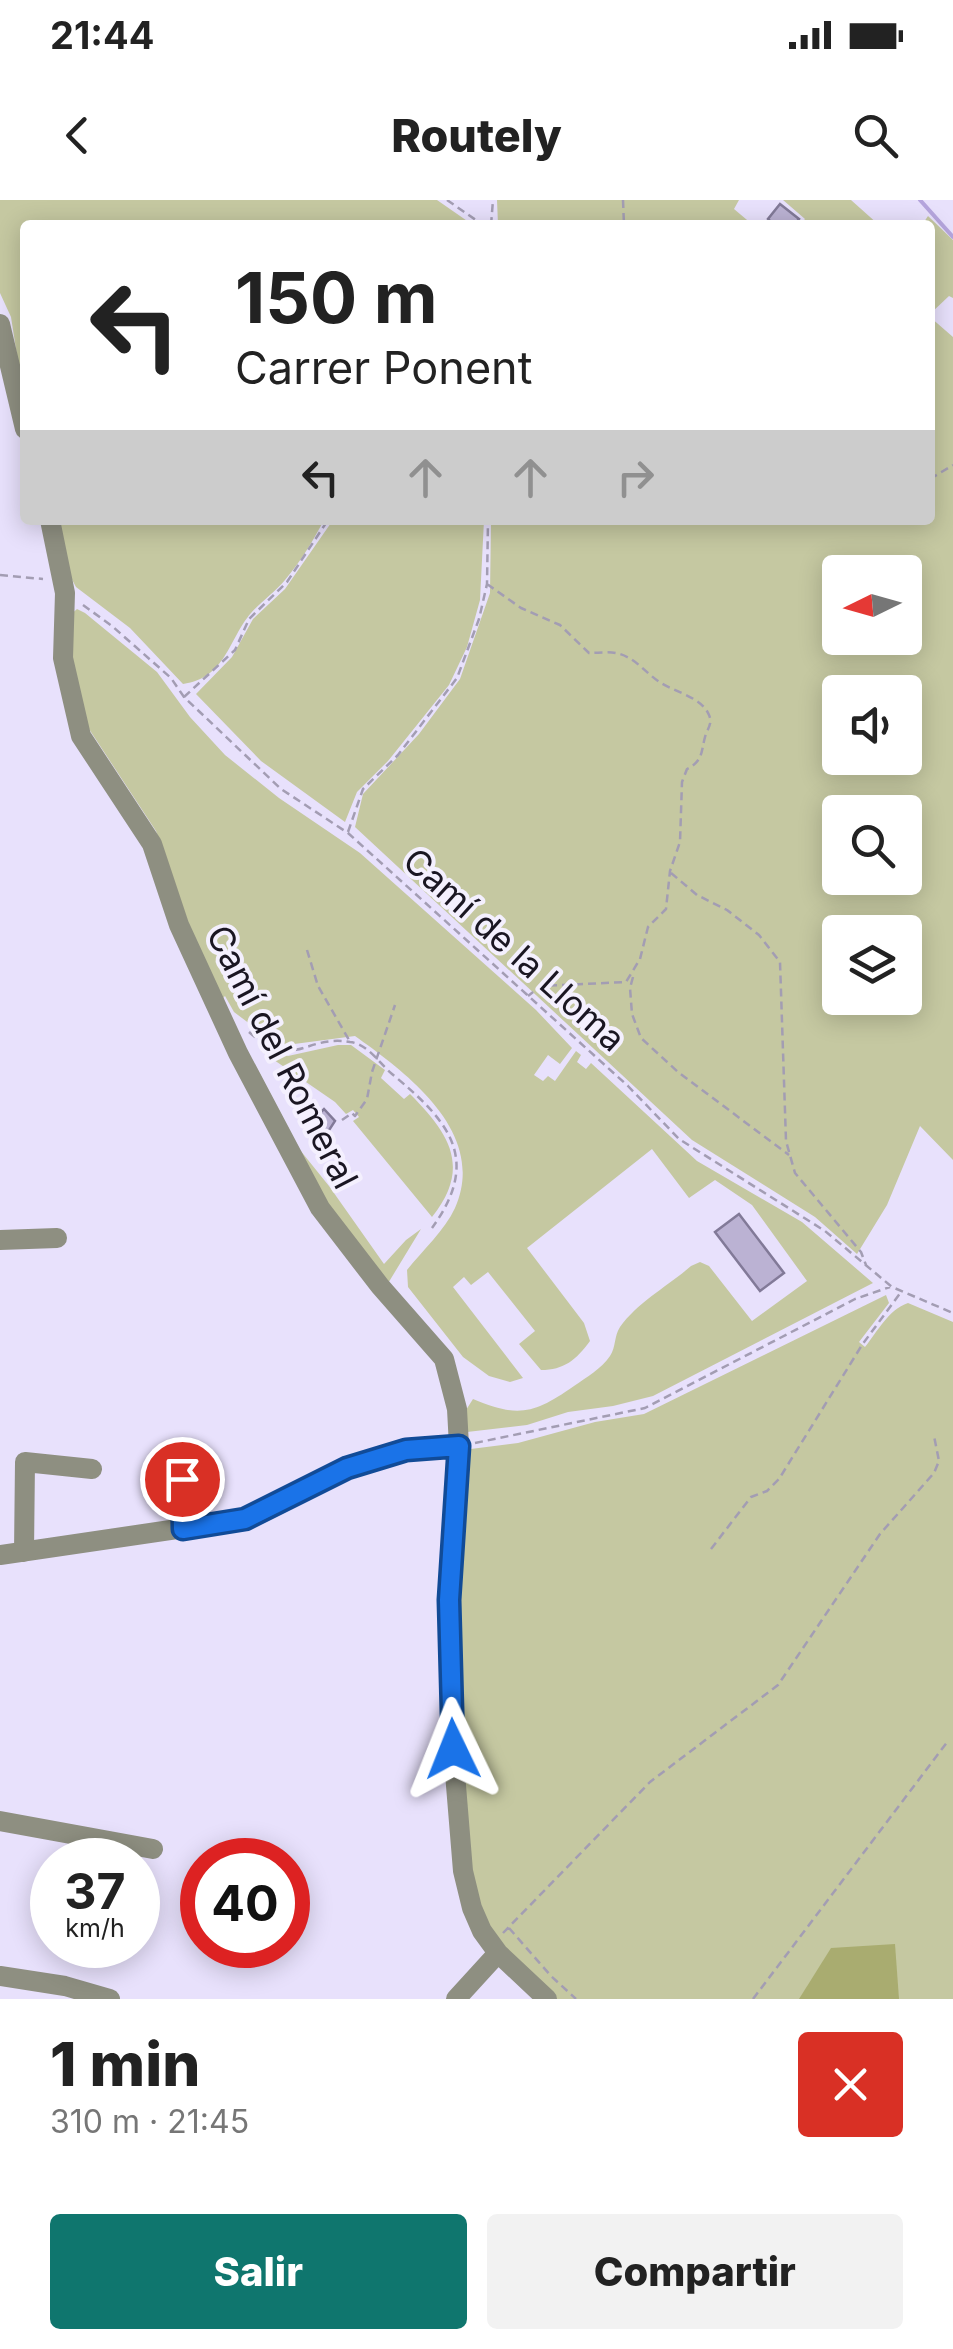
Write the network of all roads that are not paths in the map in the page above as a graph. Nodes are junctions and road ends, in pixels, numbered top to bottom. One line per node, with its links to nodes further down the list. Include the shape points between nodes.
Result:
1 (0, 324): 2 (street)
2 (20, 409)
3 (51, 525): 6 (street, Camí del Romeral, via 65,593 64,658 81,736 152,844 179,925 224,1024 320,1208 444,1358)
4 (57, 1238): 5 (street)
5 (0, 1240)
6 (459, 1446): 9 (street, via 406,1450 347,1468 245,1519); 14 (street, Camí del Romeral, via 449,1600 453,1749 463,1871 472,1908)
7 (92, 1469): 10 (street, via 25,1462)
8 (160, 1473): 9 (street, via 182,1479)
9 (183, 1529): 10 (street)
10 (24, 1552): 11 (street)
11 (0, 1555)
12 (0, 1821): 13 (street)
13 (93, 1838)
14 (495, 1948): 17 (street); 18 (street, Camí del Romeral)
15 (0, 1976): 16 (street)
16 (110, 1999)
17 (456, 1999)
18 (547, 1999)

